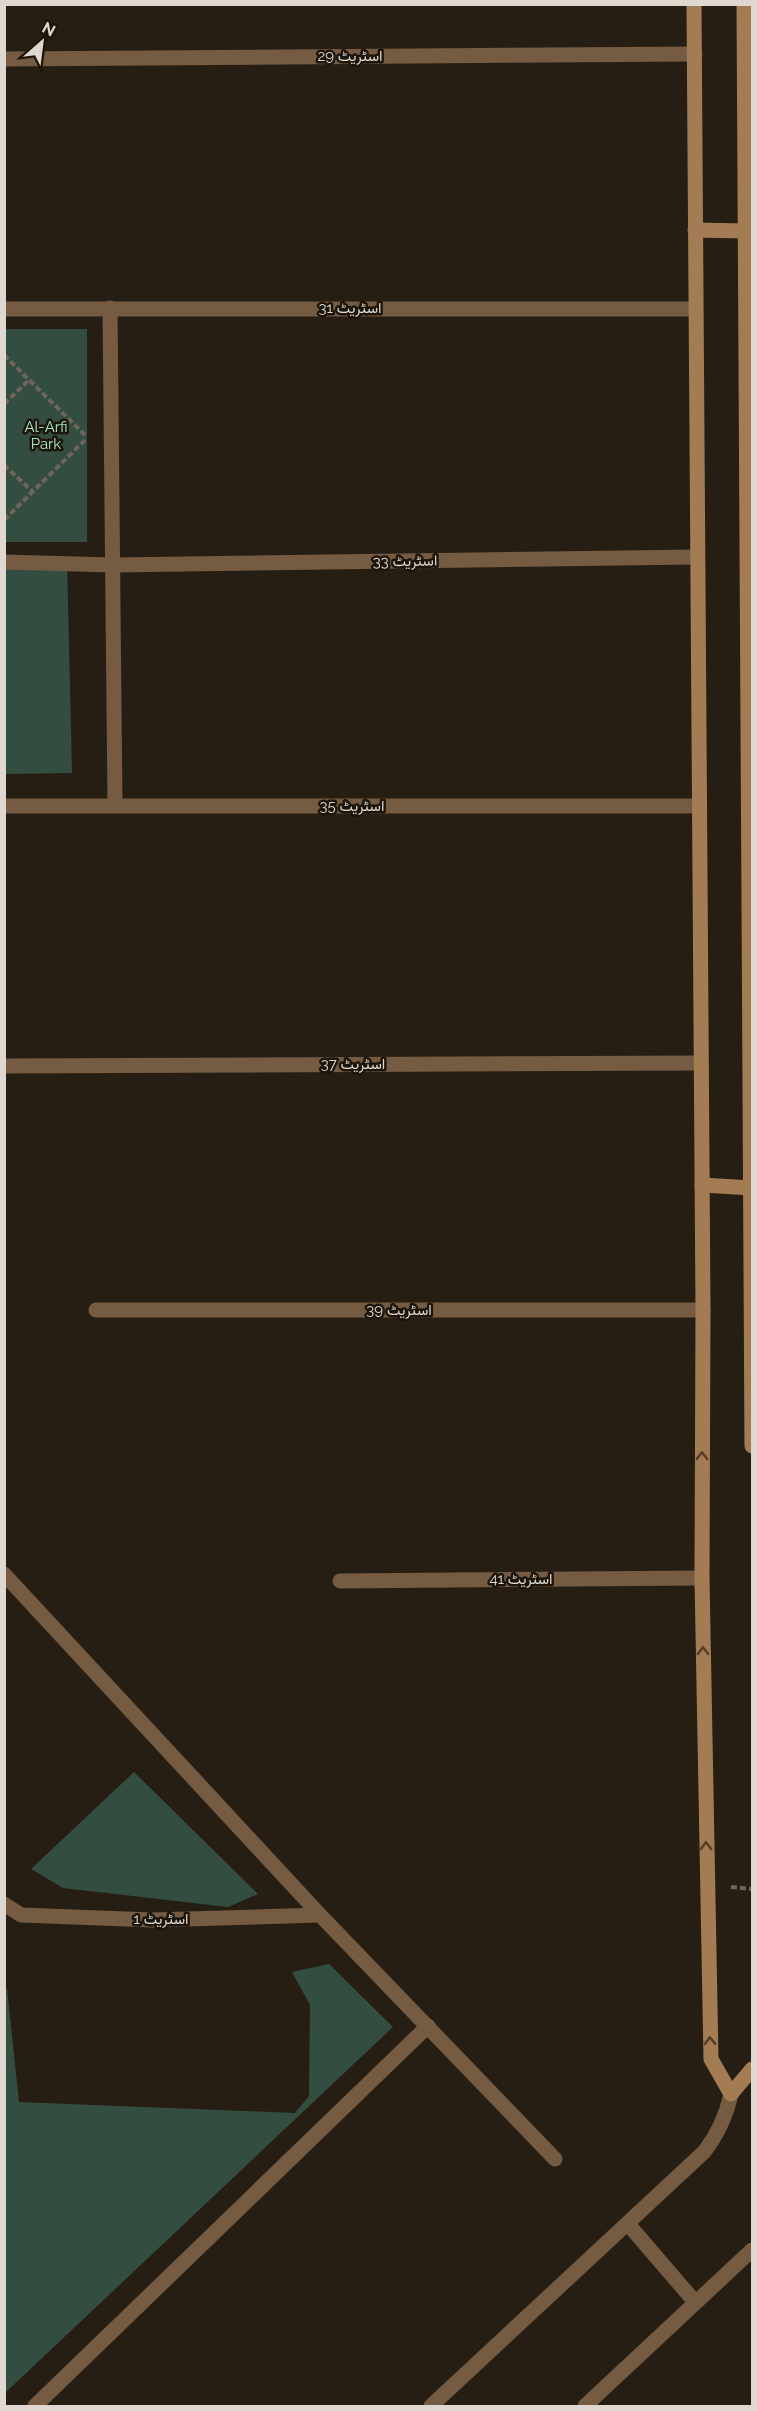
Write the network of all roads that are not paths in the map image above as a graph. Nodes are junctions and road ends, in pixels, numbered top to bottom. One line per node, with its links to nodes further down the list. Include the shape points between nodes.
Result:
1 (694, 4): 3 (street)
2 (744, 4): 4 (street)
3 (695, 54): 5 (street, اسٹریٹ 29); 6 (street)
4 (748, 56): 7 (street)
5 (4, 59)
6 (695, 231): 7 (street); 11 (street)
7 (745, 231): 8 (street)
8 (750, 306): 12 (street)
9 (110, 308): 10 (street, اسٹریٹ 31); 11 (street, اسٹریٹ 31); 15 (street)
10 (4, 309)
11 (695, 309): 13 (street)
12 (750, 556): 16 (street)
13 (696, 557): 15 (street, اسٹریٹ 33); 19 (street)
14 (4, 562): 15 (street, اسٹریٹ 33)
15 (113, 564): 17 (street)
16 (751, 804): 20 (street)
17 (115, 805): 18 (street, اسٹریٹ 35); 19 (street, اسٹریٹ 35)
18 (4, 806)
19 (699, 806): 21 (street)
20 (751, 1060): 24 (street)
21 (701, 1063): 22 (street, اسٹریٹ 37); 23 (street)
22 (4, 1066)
23 (702, 1185): 24 (street); 26 (street)
24 (752, 1188): 27 (street)
25 (96, 1310): 26 (street, اسٹریٹ 39)
26 (703, 1310): 30 (street, one-way to 26)
27 (752, 1312): 28 (street)
28 (753, 1446)
29 (4, 1574): 33 (street)
30 (702, 1578): 31 (street, اسٹریٹ 41); 36 (street, one-way to 30, via 711,2059)
31 (340, 1581)
32 (4, 1904): 33 (street, اسٹریٹ 1, via 21,1915 142,1920)
33 (320, 1915): 34 (street)
34 (428, 2026): 37 (street); 41 (street)
35 (753, 2069): 36 (street)
36 (731, 2094): 38 (street, via 727,2115 704,2152)
37 (555, 2159)
38 (628, 2224): 40 (street); 42 (street)
39 (753, 2250): 40 (street)
40 (695, 2302): 43 (street)
41 (35, 2406)
42 (431, 2406)
43 (585, 2406)

